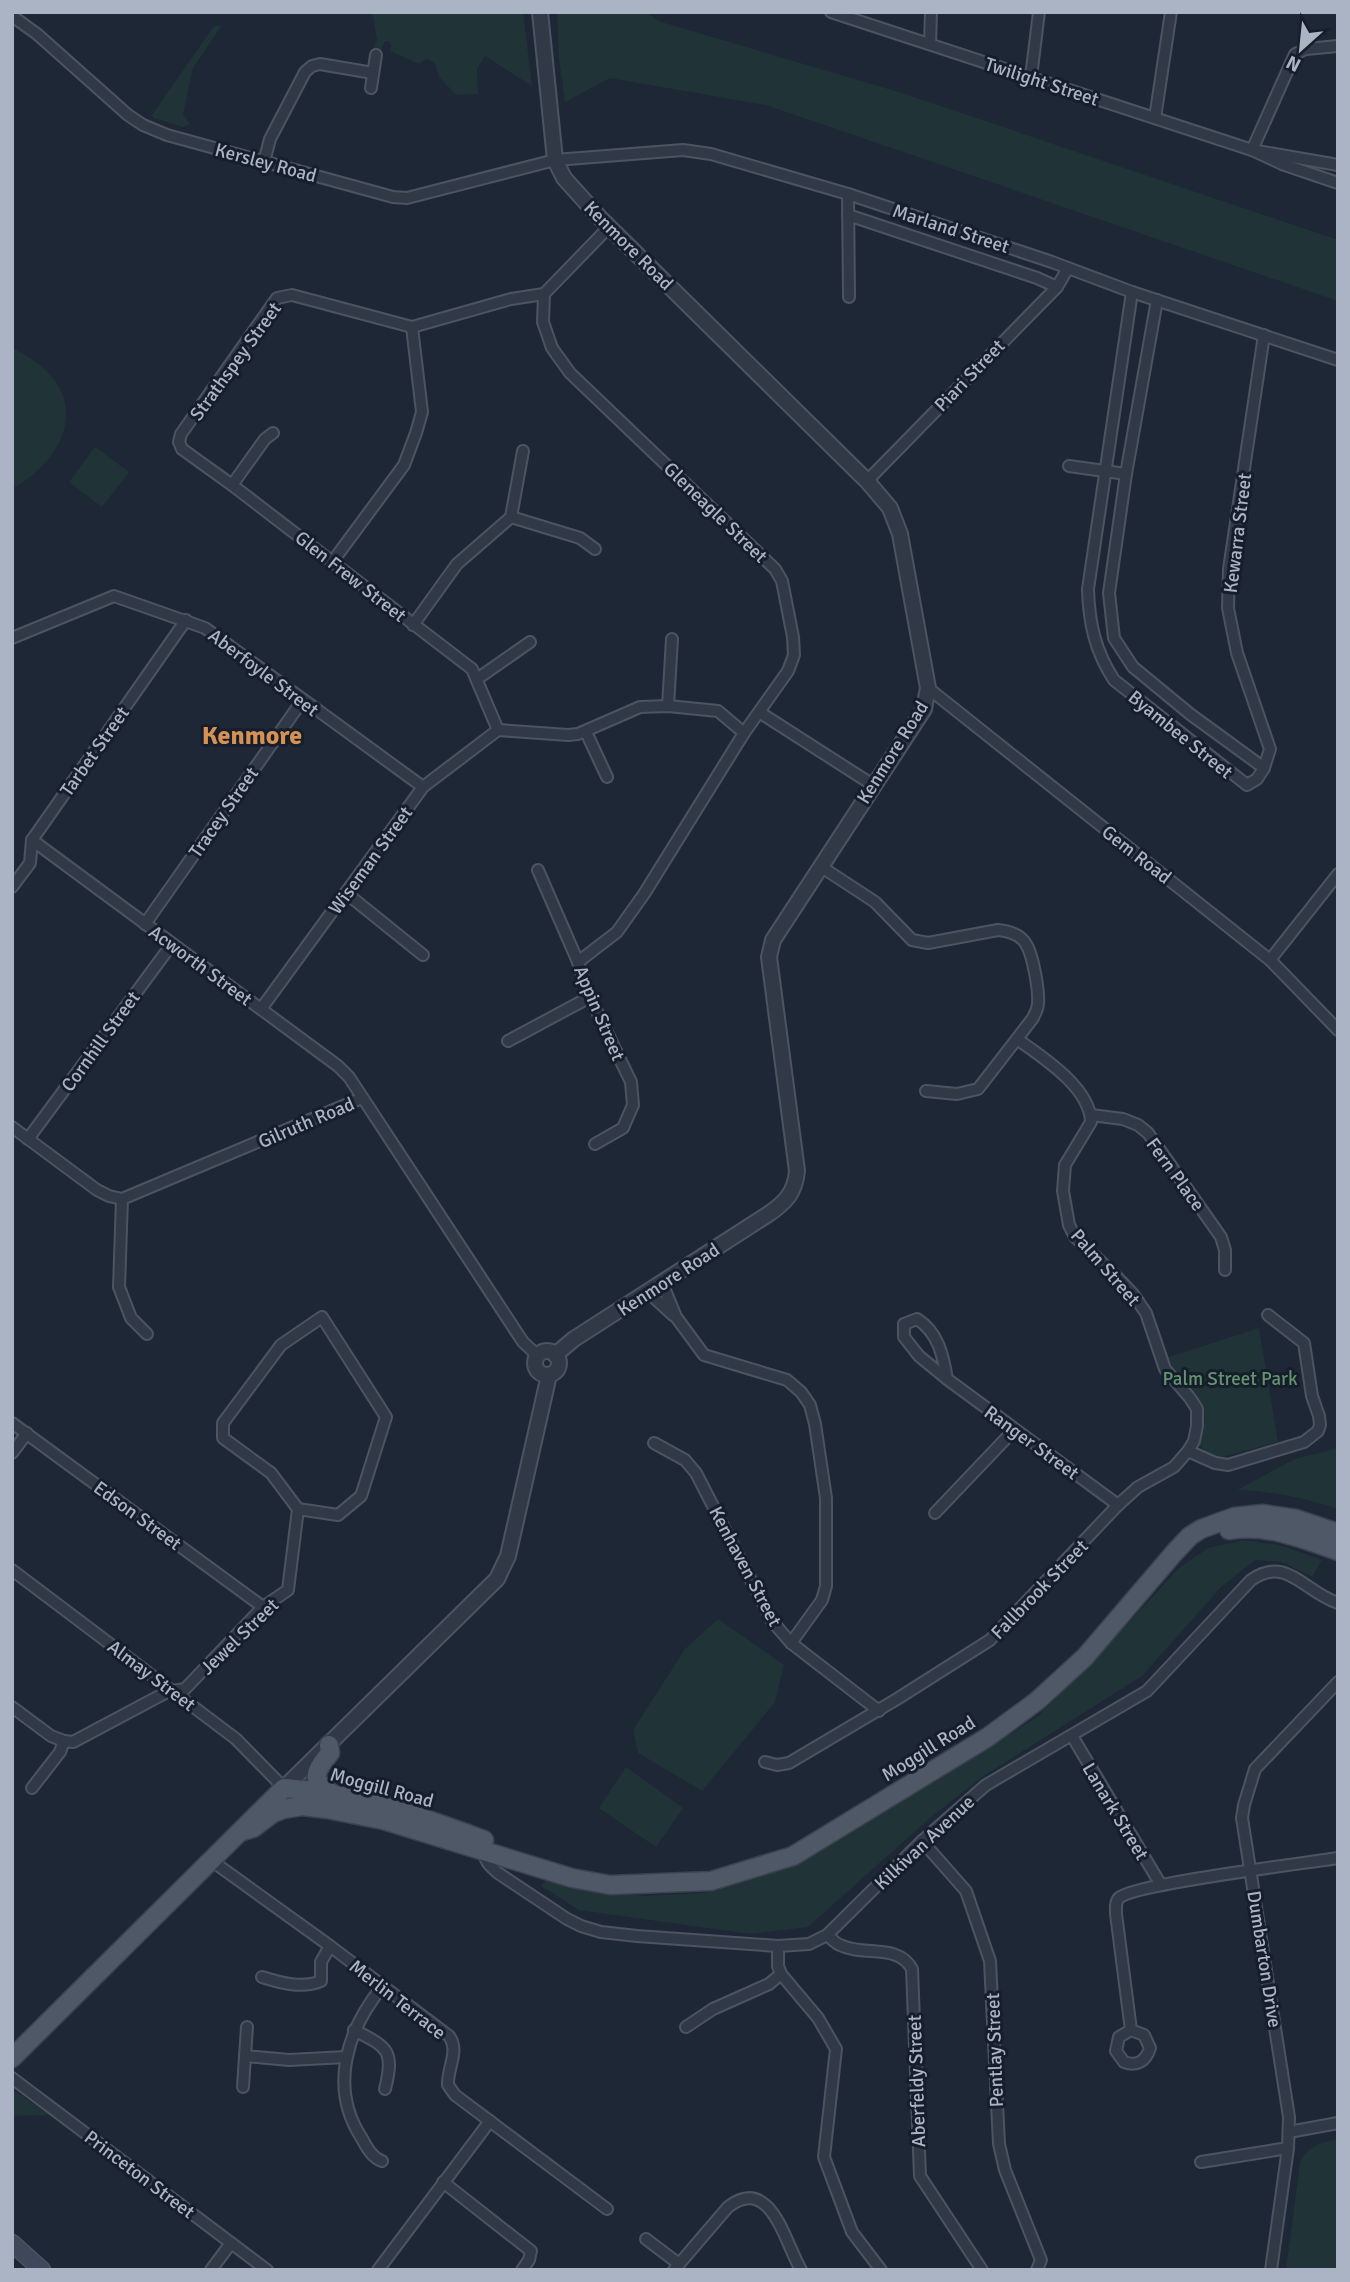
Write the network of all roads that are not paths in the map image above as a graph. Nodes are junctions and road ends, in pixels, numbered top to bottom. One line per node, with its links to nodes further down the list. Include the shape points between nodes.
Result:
1 (540, 12): 15 (street, Kenmore Road)
2 (831, 12): 7 (street, Twilight Street)
3 (931, 12): 7 (street)
4 (1040, 12): 11 (street)
5 (1171, 12): 13 (street)
6 (12, 16): 16 (street, Kersley Road, via 143,125)
7 (930, 44): 11 (street, Twilight Street)
8 (1338, 46): 14 (street, via 1295,54)
9 (376, 55): 10 (street)
10 (373, 72): 12 (street); 16 (street, via 312,66 270,139)
11 (1031, 77): 13 (street, Twilight Street)
12 (371, 88)
13 (1155, 118): 14 (street, Twilight Street)
14 (1252, 149): 17 (street, Twilight Street); 18 (street, Twilight Street)
15 (555, 160): 16 (street, Kersley Road, via 407,198); 19 (street, Marland Street, via 683,150 740,161); 21 (street, Kenmore Road, via 564,178)
16 (264, 162)
17 (1338, 165)
18 (1338, 183)
19 (848, 194): 20 (street); 22 (street, Marland Street)
20 (848, 215): 23 (street, Marland Street); 26 (street)
21 (609, 227): 25 (street); 37 (street, Kenmore Road)
22 (1068, 268): 23 (street, Piari Street); 24 (street, Marland Street)
23 (1057, 287): 37 (street, Piari Street)
24 (1132, 292): 27 (street, Marland Street); 35 (street, Byambee Street)
25 (544, 294): 28 (street); 51 (street, Gleneagle Street, via 543,322 552,348 570,373 775,569 782,581 794,655 789,671)
26 (849, 297)
27 (1157, 300): 29 (street, Marland Street); 36 (street, Byambee Street)
28 (412, 327): 32 (street, Strathspey Street, via 292,295 277,298); 41 (street, via 422,412 416,433 404,466)
29 (1264, 335): 30 (street, Marland Street); 55 (street, Kewarra Street, via 1229,569 1228,608 1237,653 1270,749)
30 (1338, 360)
31 (274, 433): 38 (street)
32 (179, 442): 38 (street, Glen Frew Street, via 182,449)
33 (523, 450): 39 (street)
34 (1069, 466): 35 (street)
35 (1105, 471): 36 (street); 55 (street, Byambee Street, via 1088,589 1089,617 1104,664 1114,680 1241,782 1250,785)
36 (1126, 474): 55 (street, Byambee Street, via 1109,593 1114,638 1133,667)
37 (867, 481): 48 (street, Kenmore Road, via 890,508 900,534)
38 (232, 485): 41 (street, Glen Frew Street)
39 (511, 517): 40 (street, via 580,538); 43 (street, via 457,564)
40 (596, 549)
41 (333, 561): 43 (street, Glen Frew Street)
42 (186, 620): 44 (street, Aberfoyle Street, via 114,596); 49 (street, Aberfoyle Street, via 205,628); 59 (street, Tarbet Street)
43 (413, 625): 47 (street, Glen Frew Street, via 472,669)
44 (12, 638)
45 (672, 639): 50 (street)
46 (530, 642): 47 (street)
47 (477, 679): 52 (street, Glen Frew Street)
48 (928, 688): 57 (street, Kenmore Road, via 924,709); 68 (street, Gem Road)
49 (302, 701): 58 (street, Aberfoyle Street); 65 (street, Tracey Street)
50 (668, 706): 53 (street, via 640,707); 54 (street, via 718,711)
51 (759, 712): 54 (street, Gleneagle Street); 57 (street)
52 (498, 730): 53 (street); 58 (street, Wiseman Street)
53 (586, 732): 56 (street)
54 (744, 733): 69 (street, Gleneagle Street, via 618,932)
55 (1264, 768)
56 (607, 777)
57 (873, 785): 60 (street, Kenmore Road)
58 (422, 787): 64 (street, Wiseman Street)
59 (32, 841): 63 (street, Tarbet Street, via 30,863); 65 (street, Acworth Street)
60 (820, 866): 73 (street, via 875,902 912,940 928,943 998,930 1018,935 1030,952 1038,1007); 83 (street, Kenmore Road, via 773,940 769,957 797,1171 793,1190 780,1206)
61 (538, 870): 69 (street, Appin Street)
62 (1338, 874): 68 (street)
63 (12, 887)
64 (346, 893): 67 (street); 71 (street, Wiseman Street)
65 (145, 923): 66 (street, Acworth Street)
66 (172, 944): 71 (street, Acworth Street); 79 (street, Cornhill Street)
67 (423, 956)
68 (1270, 960): 72 (street, Gem Road)
69 (578, 962): 70 (street, Appin Street)
70 (590, 997): 74 (street); 80 (street, Appin Street, via 631,1082 633,1105 623,1128)
71 (261, 1009): 76 (street, Acworth Street, via 338,1066)
72 (1338, 1030)
73 (1017, 1039): 75 (street, via 978,1089 957,1094); 77 (street, via 1061,1071)
74 (508, 1041)
75 (926, 1091)
76 (362, 1098): 81 (street, Gilruth Road); 89 (street, Gilruth Road, via 523,1342)
77 (1091, 1115): 82 (street, Fern Place, via 1123,1118 1148,1133 1221,1237); 96 (street, Palm Street, via 1089,1128 1065,1165 1063,1191 1069,1225 1074,1237 1146,1313 1165,1369 1196,1409 1197,1426)
78 (12, 1127): 79 (street)
79 (28, 1139): 81 (street, via 102,1193)
80 (596, 1144)
81 (122, 1199): 87 (street, via 119,1287 131,1318)
82 (1225, 1270)
83 (662, 1283): 84 (street, Kenmore Road); 86 (street)
84 (648, 1292): 86 (street); 88 (street, Kenmore Road)
85 (1268, 1315): 96 (street, via 1304,1342 1318,1431 1304,1442 1228,1465)
86 (676, 1317): 107 (street, via 704,1355 787,1381 810,1405 826,1498 826,1587 822,1601)
87 (147, 1334)
88 (555, 1355): 89 (street, via 545,1352); 90 (street, via 559,1365)
89 (538, 1356): 90 (street, via 537,1370)
90 (549, 1375): 114 (street, via 508,1556 497,1579)
91 (947, 1379): 91 (street, Ranger Street, via 943,1355 929,1326 917,1319 904,1324 904,1337); 93 (street, Ranger Street)
92 (12, 1423): 94 (street, Edson Street)
93 (1014, 1430): 98 (street, Ranger Street); 100 (street)
94 (27, 1433): 97 (street); 106 (street, Edson Street)
95 (654, 1443): 107 (street, Kenhaven Street, via 685,1460 696,1473 772,1621)
96 (1188, 1451): 98 (street, Fallbrook Street, via 1174,1467 1138,1487)
97 (12, 1452)
98 (1118, 1505): 111 (street, Fallbrook Street, via 990,1640)
99 (298, 1509): 99 (street, via 271,1473 223,1438 223,1423 281,1345 323,1317 386,1417 361,1496 338,1514); 106 (street, Jewel Street, via 288,1590)
100 (935, 1513)
101 (1338, 1533): 103 (main road, Moggill Road, via 1296,1519 1262,1514 1234,1517 1201,1529)
102 (1338, 1551): 103 (main road, Moggill Road, via 1279,1530 1243,1528 1223,1531)
103 (1174, 1553): 121 (main road, Moggill Road, via 1085,1657 1037,1701 988,1737 793,1856 711,1881 649,1883)
104 (12, 1570): 109 (street, Almay Street)
105 (1338, 1603): 112 (street, Kilkivan Avenue, via 1278,1570 1258,1575 1147,1691)
106 (263, 1607): 109 (street, Jewel Street, via 185,1689)
107 (791, 1643): 111 (street, Kenhaven Street)
108 (1338, 1682): 124 (street, Dumbarton Drive, via 1255,1769 1242,1818)
109 (175, 1692): 113 (street, Jewel Street, via 167,1692 73,1742); 117 (street, Almay Street, via 236,1739)
110 (12, 1707): 113 (street)
111 (878, 1711): 115 (street, Fallbrook Street, via 789,1763)
112 (1072, 1736): 120 (street, Kilkivan Avenue, via 986,1785); 125 (street, Lanark Street)
113 (64, 1741): 116 (street)
114 (329, 1745): 117 (street); 118 (main road, via 330,1753 316,1774 320,1787)
115 (765, 1762)
116 (32, 1788)
117 (284, 1788): 118 (main road, Moggill Road, via 307,1790); 119 (main road, Moggill Road)
118 (339, 1803): 119 (main road, Moggill Road, via 284,1809); 121 (main road, Moggill Road, via 400,1812)
119 (240, 1832): 123 (main road, Moggill Road)
120 (922, 1841): 126 (street, Kilkivan Avenue); 164 (street, Pentlay Street, via 966,1891 989,1961 999,2144 1041,2260)
121 (487, 1847): 128 (street, Kilkivan Avenue, via 487,1864 581,1926 637,1937)
122 (1338, 1858): 124 (street)
123 (212, 1861): 127 (street, Merlin Terrace); 138 (main road, Moggill Road)
124 (1251, 1871): 125 (street); 144 (street, Dumbarton Drive)
125 (1161, 1885): 135 (street, via 1128,1893 1116,1903)
126 (827, 1935): 128 (street, Kilkivan Avenue, via 809,1944); 163 (street, Aberfeldy Street, via 854,1950 896,1954 912,1969 920,2176)
127 (330, 1946): 130 (street, via 321,1962 326,1979 295,1985); 131 (street, Merlin Terrace)
128 (778, 1946): 129 (street)
129 (781, 1974): 132 (street); 162 (street, via 818,2018 835,2049 824,2157 852,2232)
130 (262, 1977)
131 (382, 1987): 134 (street); 142 (street, Merlin Terrace, via 449,2036 454,2052 447,2085)
132 (686, 2026)
133 (247, 2027): 136 (street)
134 (354, 2030): 137 (street); 141 (street, via 388,2055)
135 (1131, 2030)
136 (245, 2056): 137 (street, via 289,2060); 140 (street)
137 (345, 2057): 146 (street, via 344,2091 352,2121 375,2158)
138 (12, 2058)
139 (12, 2078): 152 (street, Princeton Street)
140 (243, 2087)
141 (385, 2089)
142 (490, 2121): 148 (street); 149 (street, Merlin Terrace)
143 (1338, 2123): 144 (street)
144 (1289, 2132): 145 (street, Dumbarton Drive)
145 (1288, 2148): 147 (street); 165 (street, Dumbarton Drive)
146 (382, 2161)
147 (1201, 2162)
148 (443, 2182): 159 (street); 160 (street, via 531,2251)
149 (607, 2209)
150 (646, 2239): 154 (street)
151 (12, 2243): 156 (main road)
152 (231, 2243): 157 (street); 158 (street, Princeton Street)
153 (12, 2257): 155 (main road)
154 (677, 2267): 161 (street, via 728,2207 757,2199 777,2219)
155 (27, 2270)
156 (42, 2270)
157 (211, 2270)
158 (267, 2270)
159 (378, 2270)
160 (522, 2270)
161 (801, 2270)
162 (881, 2270)
163 (982, 2270)
164 (1037, 2270)
165 (1271, 2270)

